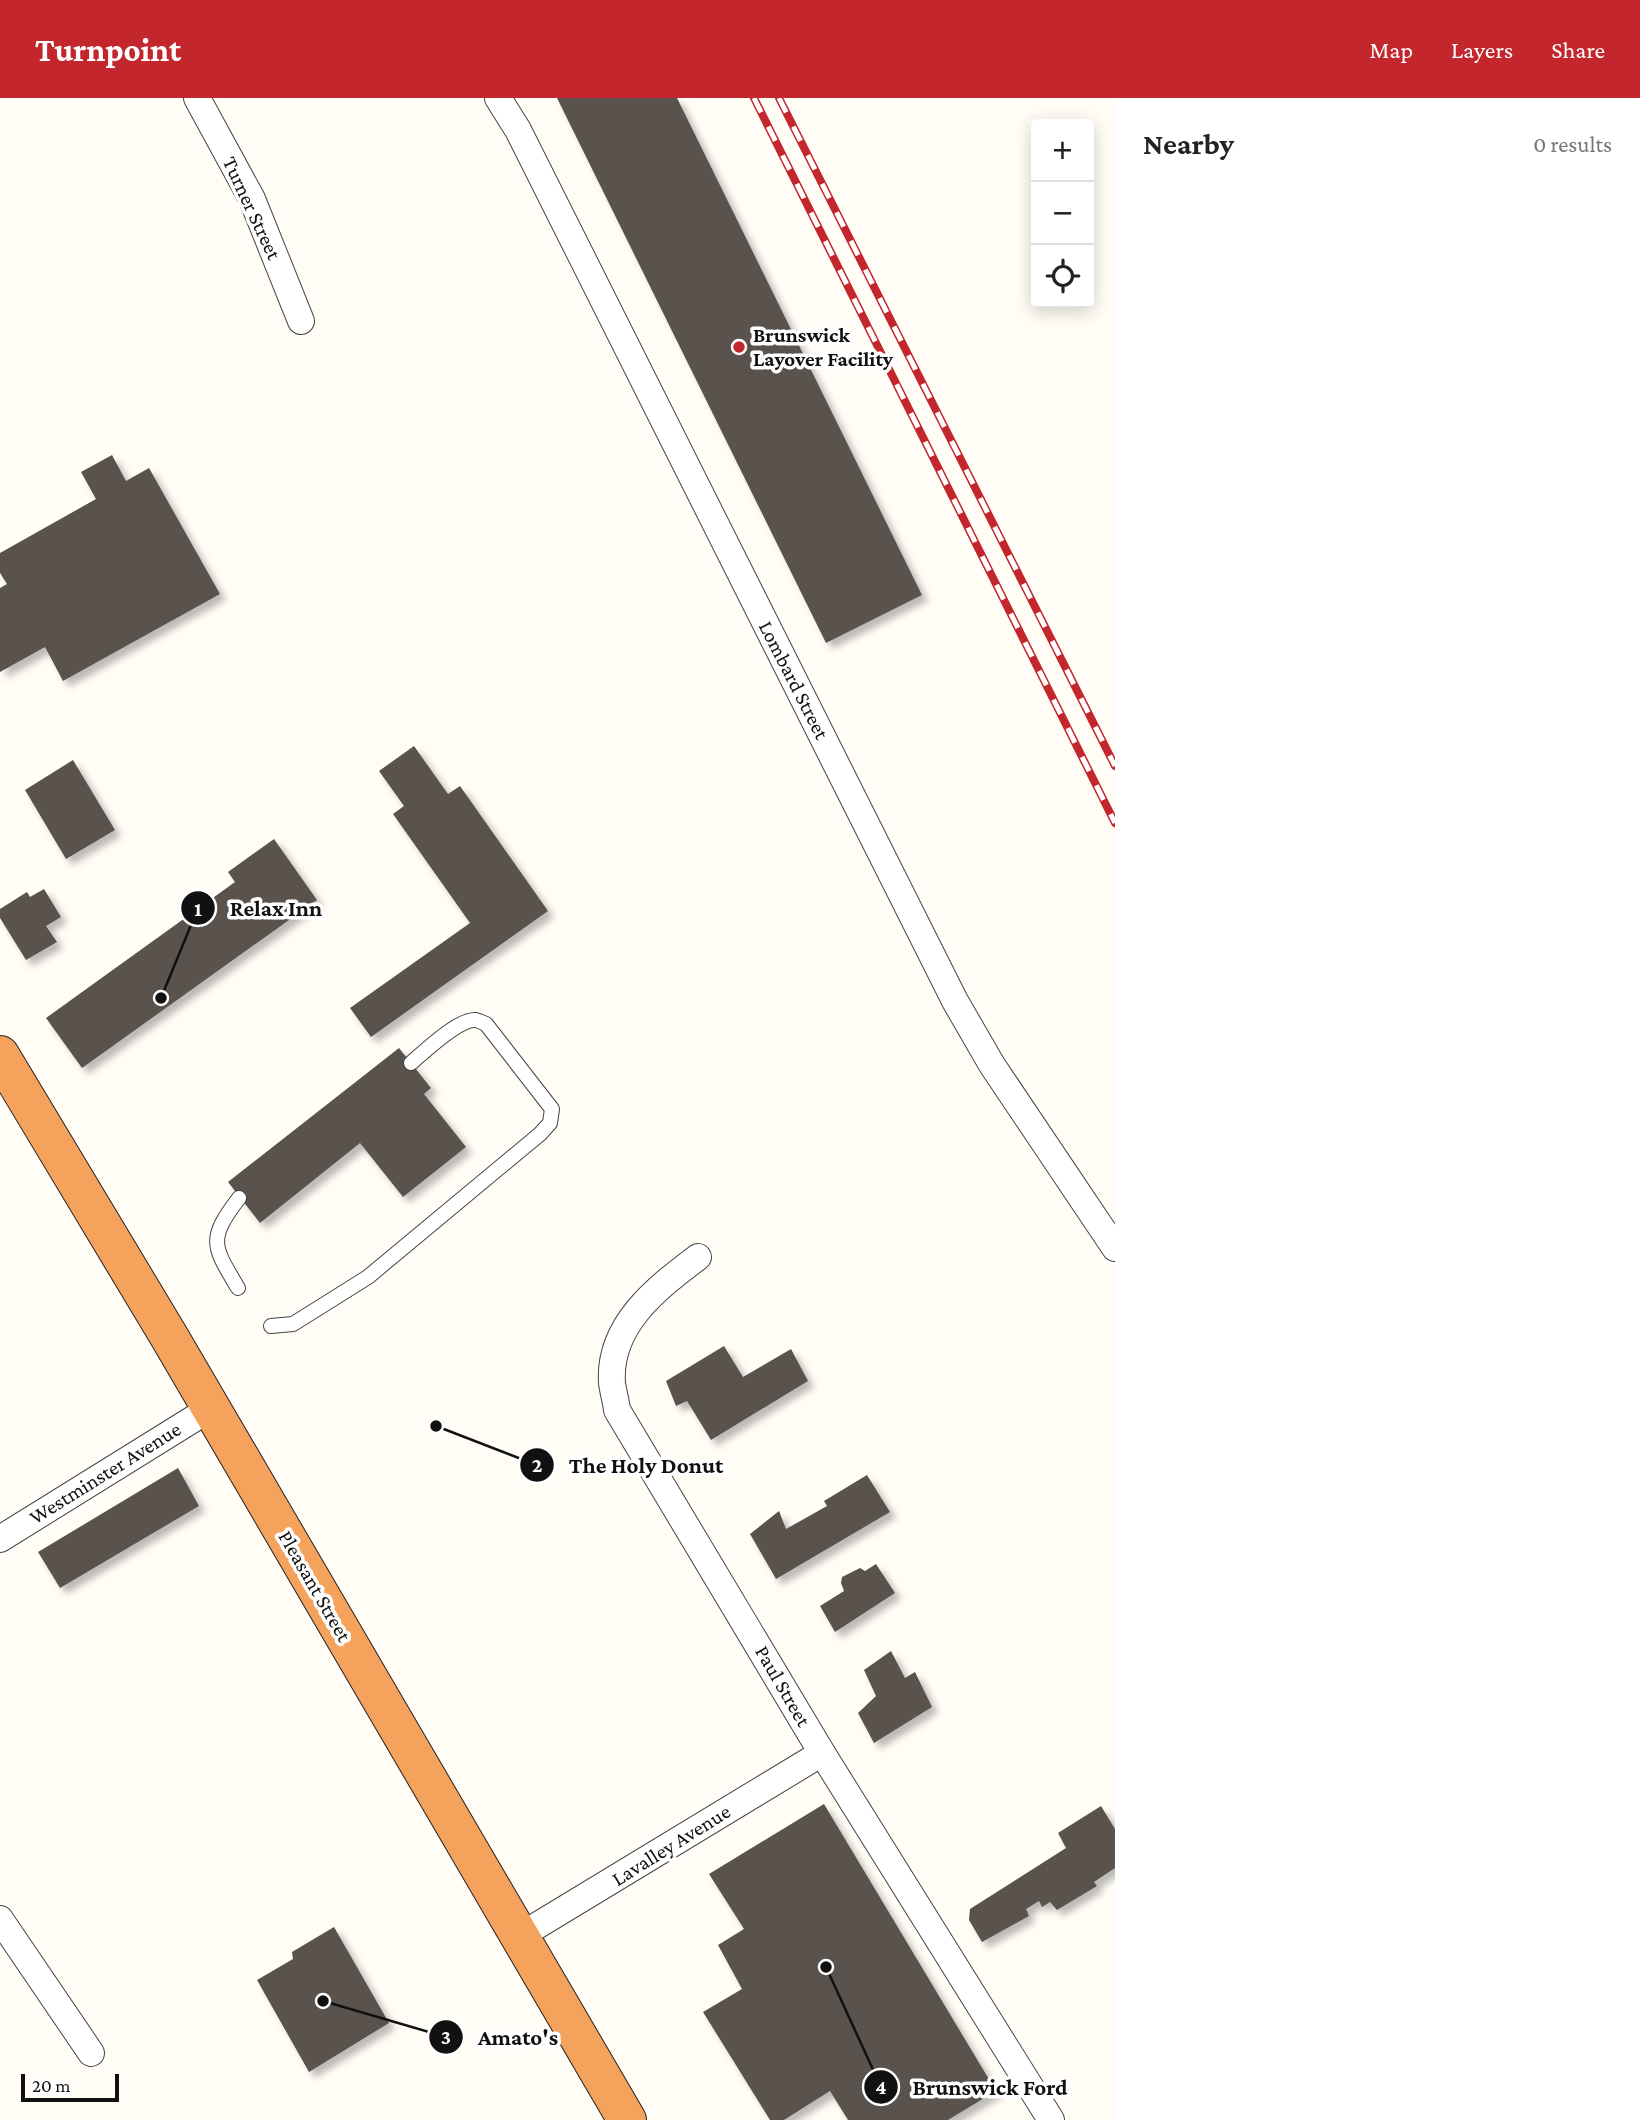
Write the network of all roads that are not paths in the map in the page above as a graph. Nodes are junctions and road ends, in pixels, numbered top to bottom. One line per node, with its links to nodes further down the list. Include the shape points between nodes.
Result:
1 (197, 98): 3 (street, Turner Street, via 252,199)
2 (498, 98): 7 (street, Lombard Street, via 955,1001 992,1065)
3 (301, 321)
4 (0, 1055): 11 (highway, Pleasant Street)
5 (411, 1063): 10 (lane, via 465,1022 486,1024 552,1109 550,1123 368,1276 293,1324)
6 (239, 1199): 9 (lane, via 216,1236 218,1254)
7 (1115, 1248)
8 (698, 1257): 13 (street, Paul Street, via 662,1284 632,1317 616,1348 612,1381 617,1410)
9 (238, 1288)
10 (271, 1326)
11 (211, 1408): 12 (street, Westminster Avenue); 15 (highway, Pleasant Street)
12 (0, 1539)
13 (822, 1753): 15 (street, Lavalley Avenue); 18 (street, Paul Street)
14 (0, 1919): 16 (street)
15 (520, 1936): 17 (highway, Pleasant Street)
16 (91, 2053)
17 (626, 2120)
18 (1051, 2120)

